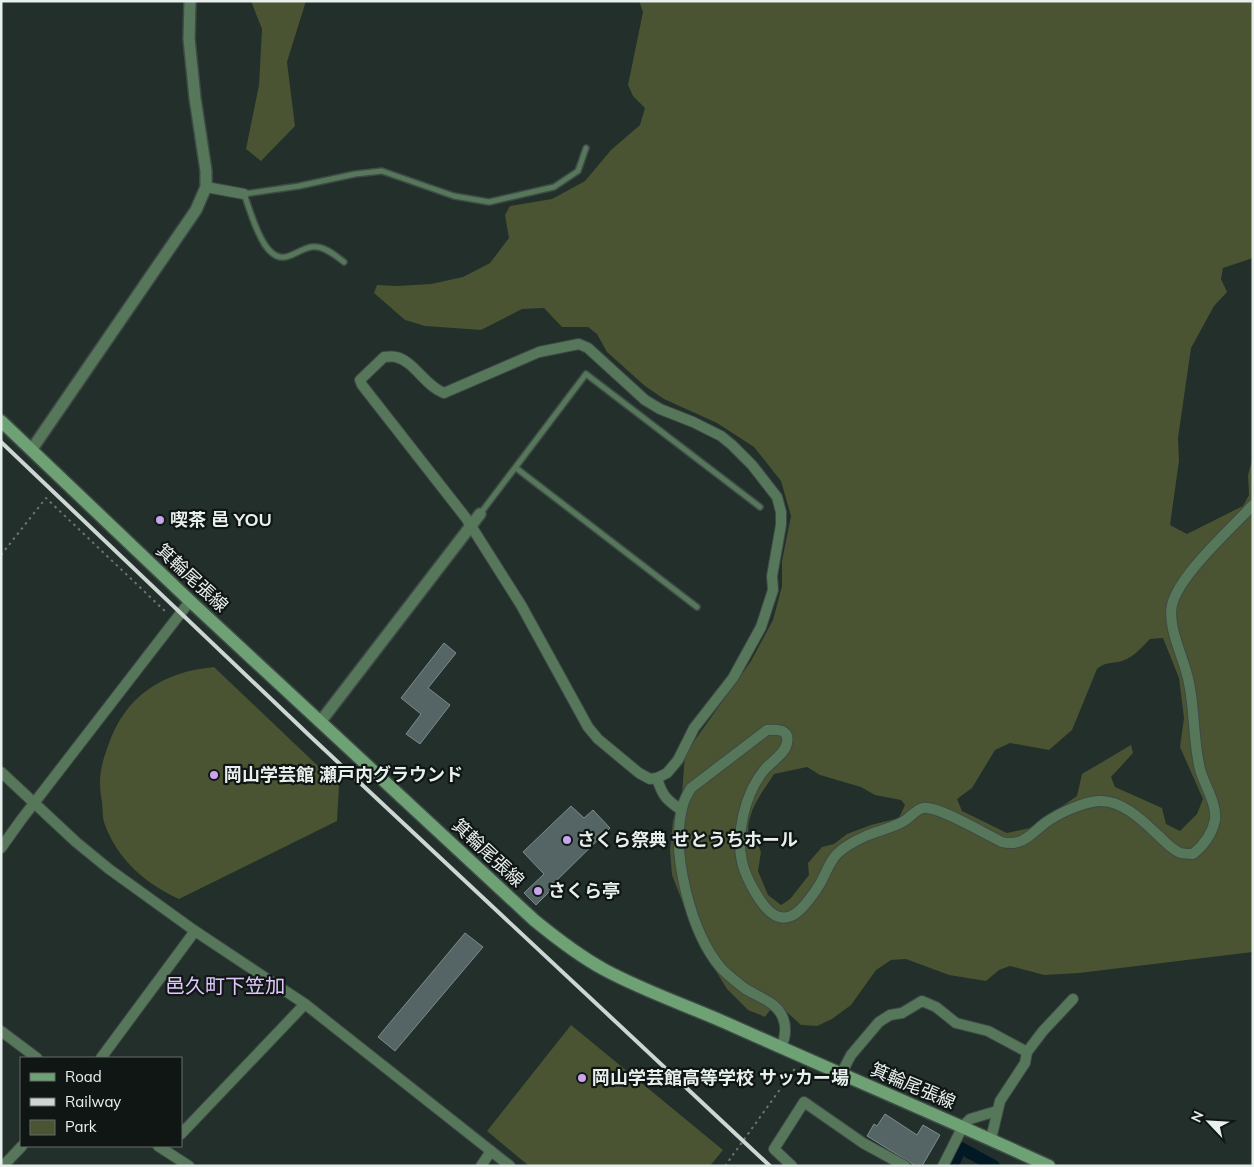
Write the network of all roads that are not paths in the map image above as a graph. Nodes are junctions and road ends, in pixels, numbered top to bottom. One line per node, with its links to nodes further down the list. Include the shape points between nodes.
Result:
1 (190, 1): 3 (street, via 189,39)
2 (586, 148): 4 (lane, via 578,170 554,186 489,202 454,196 382,171)
3 (206, 187): 4 (street); 7 (street, via 196,210)
4 (244, 194): 5 (lane, via 265,245 276,256 289,257 315,246)
5 (344, 262)
6 (1, 421): 7 (main road, 箕輪尾張線)
7 (32, 450): 13 (main road, 箕輪尾張線)
8 (516, 468): 10 (lane, via 586,374); 11 (lane); 14 (lane)
9 (1253, 505): 19 (street, via 1194,569 1172,604 1171,617 1189,683 1195,744 1214,806 1212,832 1193,854 1180,854 1131,812 1105,801 1069,809 1024,841 1011,844 932,808 923,808 904,821 873,833 837,854 809,899 796,913 780,919 761,901 747,876 741,855 741,831 752,790 787,744 784,732 778,728 767,730 691,788)
10 (760, 507)
11 (480, 514): 12 (street)
12 (470, 527): 15 (street); 17 (street, via 521,604 588,727 639,774 650,779); 17 (street, via 362,385 360,380 384,357 396,357 406,362 436,390 444,393 539,352 579,344 588,348 645,400 732,444 777,497 781,525 772,576 773,590 761,627 733,678 694,728 678,760)
13 (190, 601): 15 (main road, 箕輪尾張線); 18 (street)
14 (697, 607)
15 (321, 721): 25 (main road, 箕輪尾張線, via 564,945 604,970)
16 (1, 772): 18 (street)
17 (658, 778): 19 (street, via 661,793)
18 (35, 803): 20 (street); 21 (street, via 109,869)
19 (681, 810): 25 (street, via 682,879 702,940 722,968 744,988 771,1003 781,1013 785,1025)
20 (1, 848)
21 (195, 931): 23 (street); 28 (street)
22 (1073, 999): 26 (street)
23 (305, 1004): 32 (street); 36 (street)
24 (1, 1031): 27 (street)
25 (782, 1047): 29 (main road, 箕輪尾張線)
26 (1026, 1052): 29 (street, via 988,1031 956,1023 936,1007 922,1001 879,1022 851,1055); 30 (street, via 1025,1063)
27 (36, 1057)
28 (101, 1057)
29 (841, 1074): 31 (main road, 箕輪尾張線)
30 (997, 1111): 31 (street, via 970,1119); 33 (street)
31 (963, 1126): 33 (main road, 箕輪尾張線); 43 (street)
32 (182, 1133)
33 (991, 1139): 44 (main road, 箕輪尾張線)
34 (21, 1147): 37 (street)
35 (165, 1147): 38 (street)
36 (492, 1151): 39 (street); 40 (street)
37 (3, 1166)
38 (190, 1166)
39 (481, 1166)
40 (510, 1166)
41 (792, 1166): 42 (street, via 774,1149 804,1102 863,1143)
42 (905, 1166)
43 (943, 1166)
44 (1049, 1166)

